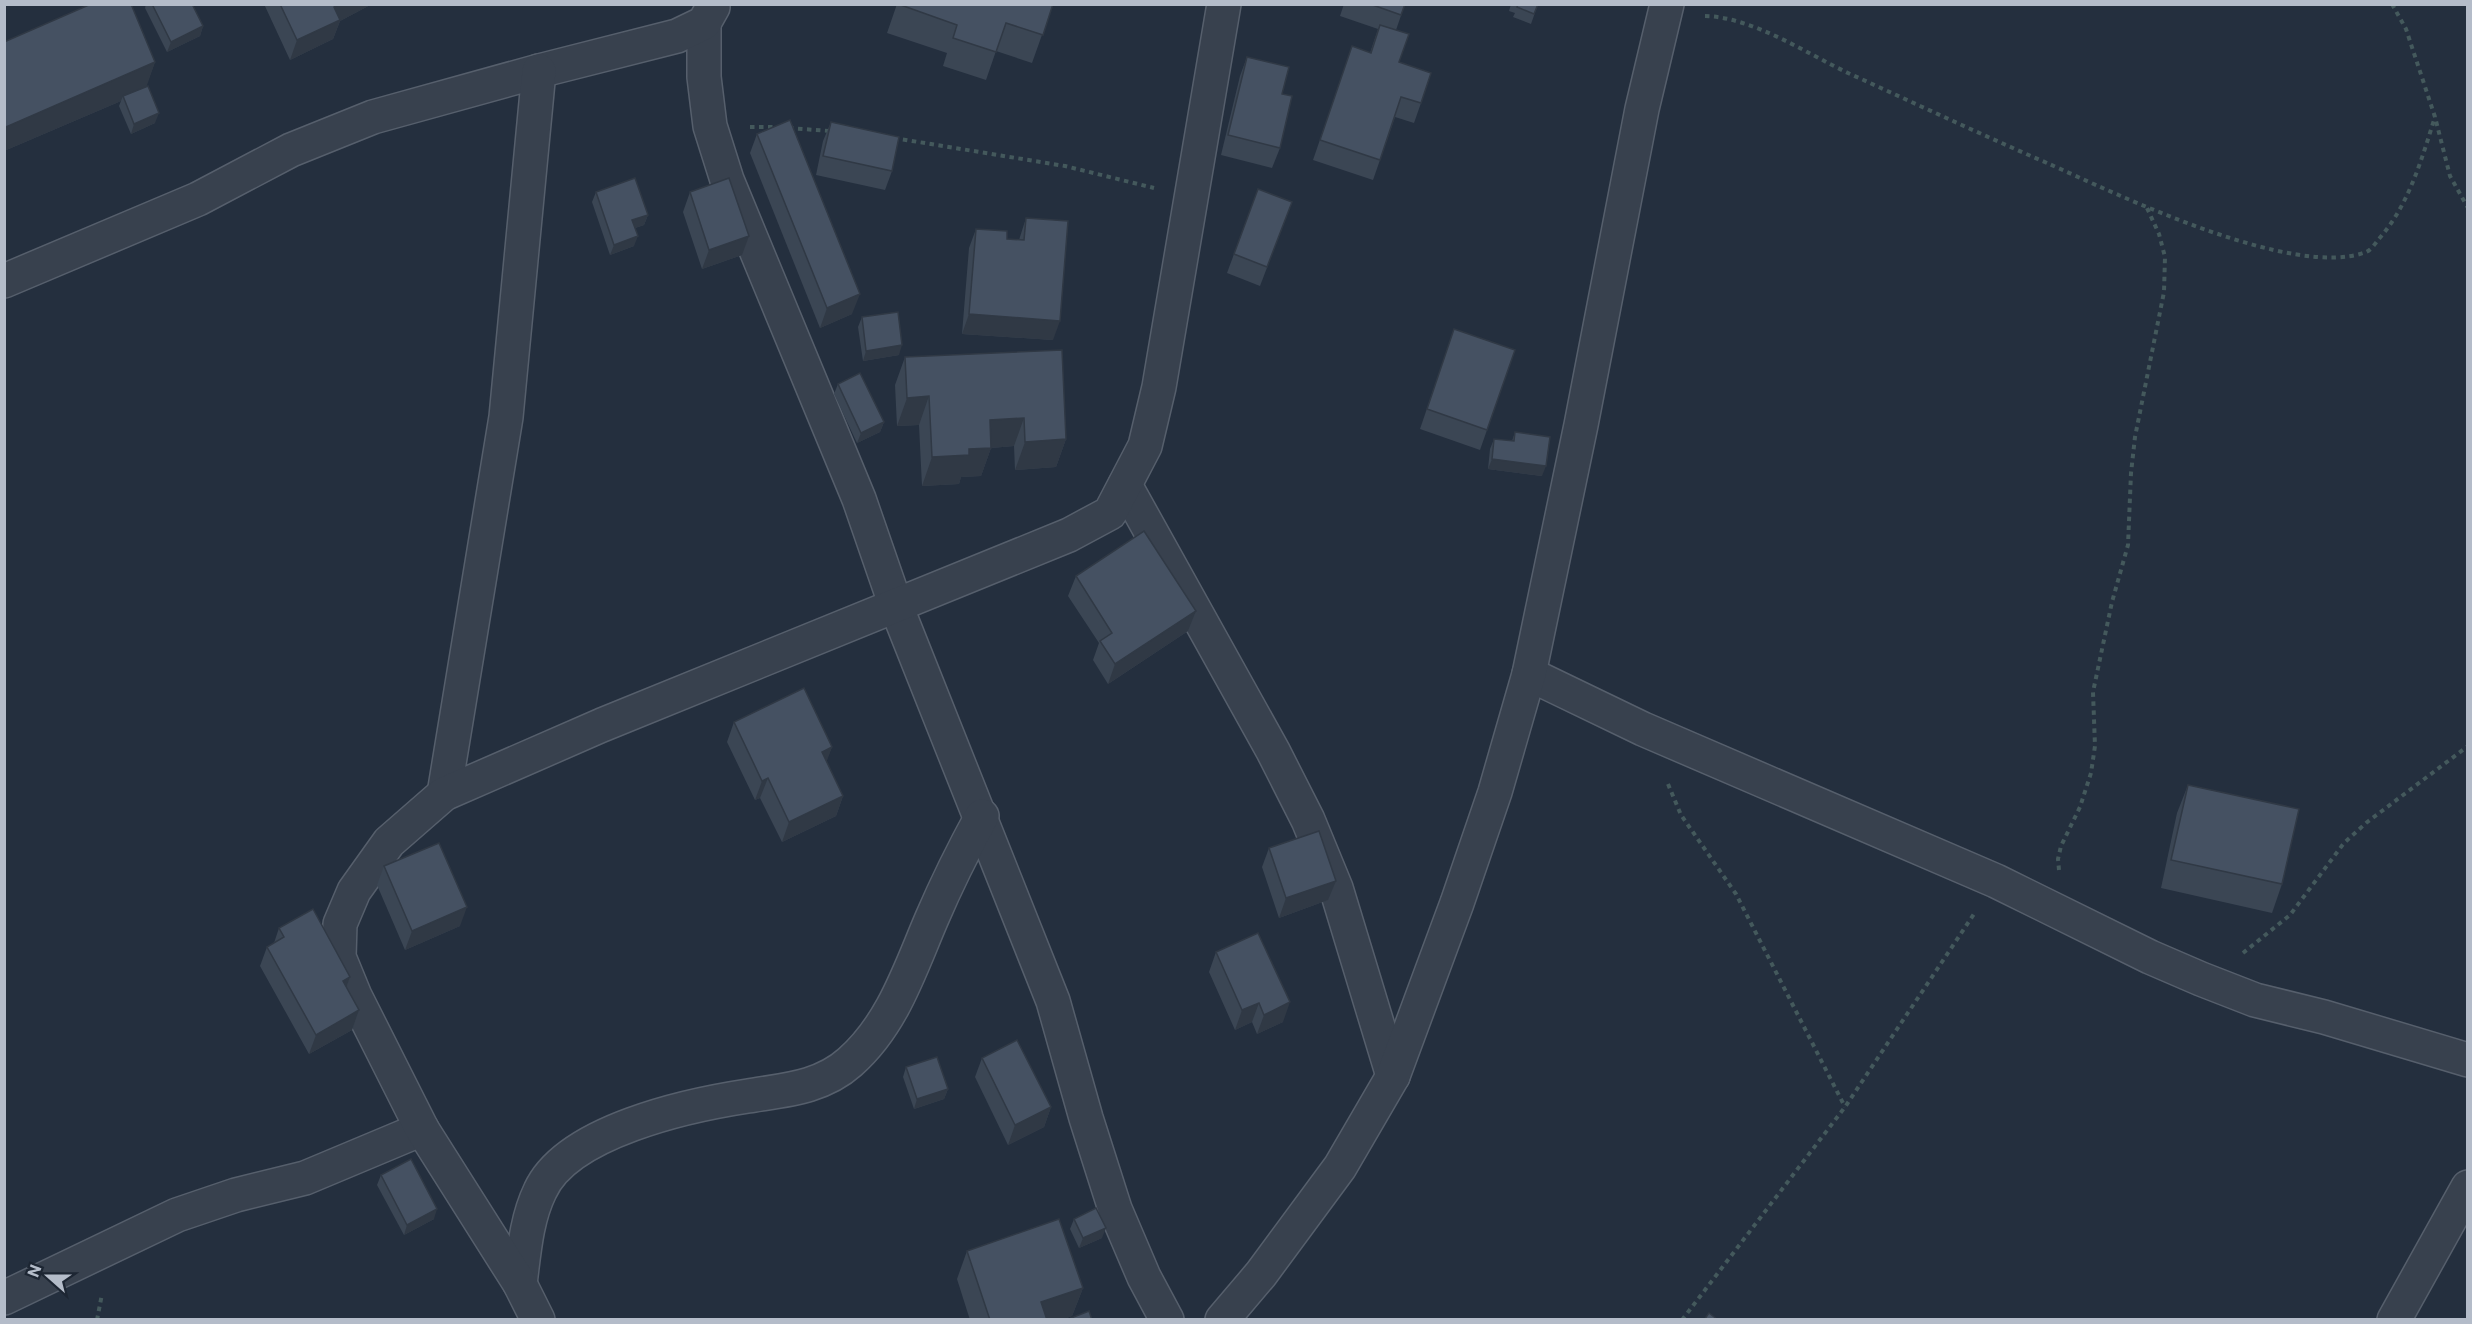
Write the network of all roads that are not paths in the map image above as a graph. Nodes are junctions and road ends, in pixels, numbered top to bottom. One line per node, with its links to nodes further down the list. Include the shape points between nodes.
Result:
1 (1224, 4): 6 (street, via 1159,387 1145,446)
2 (1665, 12): 8 (street, via 1642,109)
3 (709, 14): 4 (street, via 676,36); 7 (street, via 704,77 710,126 735,199 855,489)
4 (539, 71): 5 (street, via 373,117 291,150 198,199); 9 (street, via 506,417)
5 (4, 281)
6 (1125, 485): 7 (street, via 1110,513 1069,535); 12 (street, via 1308,820 1336,888)
7 (896, 606): 9 (street, via 602,725); 10 (street)
8 (1529, 674): 11 (street, via 1643,729 1996,881 2201,979 2255,1000); 12 (street, via 1492,803)
9 (444, 794): 13 (street, via 389,842 354,891 340,924 339,957)
10 (982, 816): 15 (street, via 958,860 899,997 877,1035 826,1078 802,1088 706,1102 652,1116 603,1137 561,1163 540,1189 531,1215); 18 (street, via 1053,1001 1115,1209)
11 (2468, 1060)
12 (1393, 1076): 19 (street, via 1340,1167)
13 (422, 1129): 15 (street); 16 (street, via 305,1178 177,1215)
14 (2468, 1187): 20 (street)
15 (520, 1284): 17 (street)
16 (4, 1298)
17 (538, 1320)
18 (1167, 1320)
19 (1222, 1320)
20 (2394, 1320)

